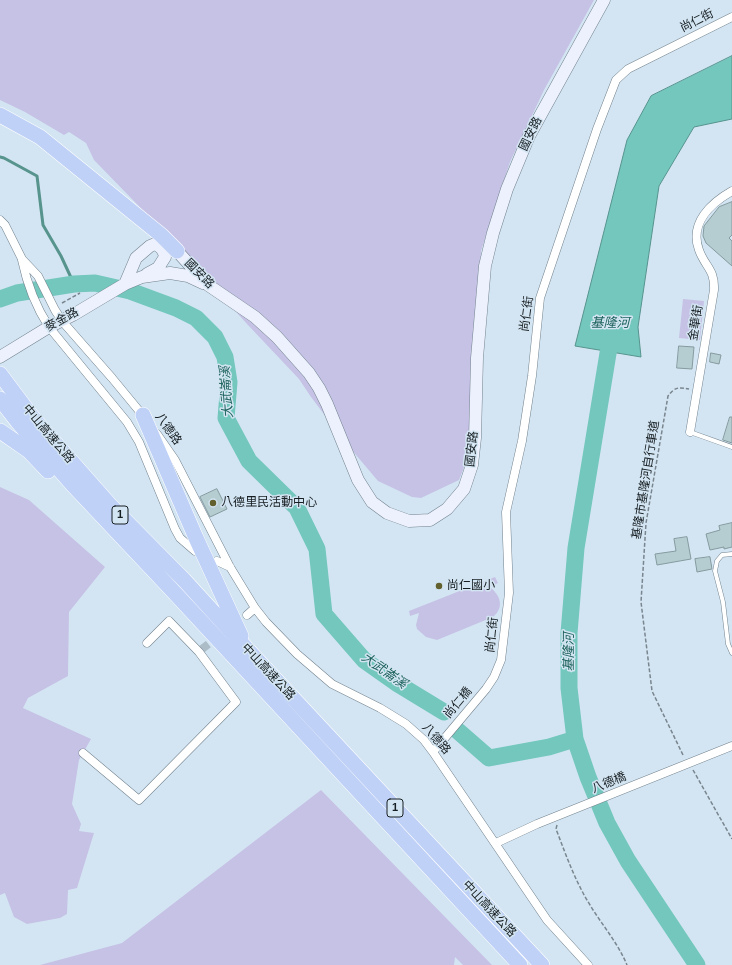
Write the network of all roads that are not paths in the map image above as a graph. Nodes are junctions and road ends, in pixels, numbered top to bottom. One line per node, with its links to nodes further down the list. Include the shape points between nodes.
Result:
1 (604, 0): 10 (street, 國安路, via 529,136 507,189 493,233 485,266 472,465 464,489 447,509 430,520 409,521 386,513 372,502 358,480 325,398 309,373 255,317)
2 (732, 17): 32 (street, 尚仁街, via 628,69 616,80 597,129 540,298 523,434 506,512 509,592 501,660)
3 (0, 115): 6 (highway, via 40,137)
4 (732, 191): 20 (street, 金華街, via 711,205 700,220 698,229 698,249 714,281)
5 (0, 220): 7 (street)
6 (165, 246): 8 (street, via 158,268); 9 (street, via 150,246 136,258); 10 (street, 國安路)
7 (22, 259): 11 (street, 八德路, via 38,276); 12 (street, via 26,281)
8 (142, 277): 9 (street, 麥金路); 10 (street, 麥金路, via 170,273 188,276)
9 (125, 284): 11 (street, 麥金路)
10 (208, 286)
11 (62, 321): 12 (street, 麥金路); 17 (street, 八德路)
12 (49, 327): 13 (street, 麥金路); 22 (street, via 127,422 150,467 175,529 180,538)
13 (0, 357)
14 (0, 374): 30 (highway, 中山高速公路 / 1, via 78,471)
15 (0, 399): 18 (highway, 中山高速公路 / 1)
16 (0, 404): 18 (highway)
17 (143, 415): 25 (street, 八德路, via 174,460); 30 (highway)
18 (17, 421): 26 (highway, 中山高速公路 / 1, via 72,484)
19 (0, 431): 26 (highway, via 29,451 117,545)
20 (690, 432): 21 (lane, 金華街)
21 (732, 447)
22 (195, 551)
23 (732, 554): 31 (lane, via 722,555 717,561 715,571)
24 (217, 561): 25 (street)
25 (230, 567): 27 (street, 八德路)
26 (172, 590): 37 (highway, 中山高速公路 / 1)
27 (255, 608): 28 (street); 34 (street, 八德路, via 321,676 344,692 380,708 406,724)
28 (247, 615)
29 (147, 643): 35 (street, via 168,621 201,651 236,702 139,800)
30 (248, 650): 38 (highway, 中山高速公路 / 1)
31 (732, 654)
32 (486, 689): 34 (street, 尚仁橋)
33 (732, 746): 36 (street, 八德橋)
34 (433, 752): 36 (street, 八德路)
35 (83, 753)
36 (496, 843): 39 (street, 八德路, via 548,920)
37 (520, 965)
38 (542, 965)
39 (588, 965)

